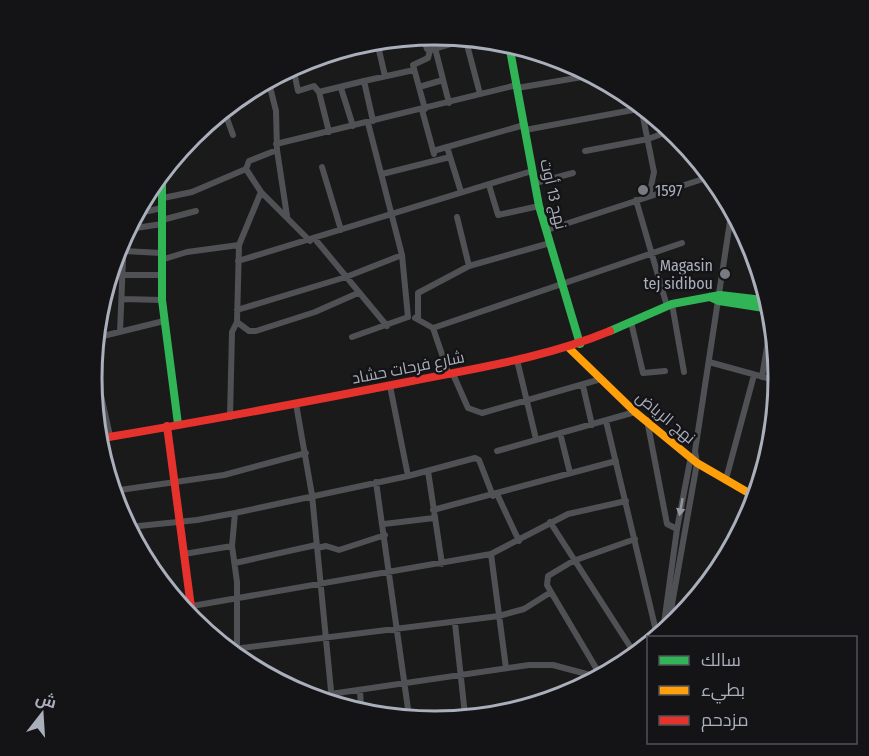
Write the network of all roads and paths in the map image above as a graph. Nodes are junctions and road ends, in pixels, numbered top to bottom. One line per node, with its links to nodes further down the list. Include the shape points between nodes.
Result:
1 (425, 45): 4 (street)
2 (445, 45): 4 (street)
3 (467, 47): 18 (street)
4 (432, 49): 7 (street, via 428,58 416,62); 11 (street)
5 (379, 50): 9 (street)
6 (511, 54): 14 (street, نهج 13 أوت)
7 (414, 70): 9 (street); 13 (street)
8 (295, 76): 17 (street, via 298,91 314,86)
9 (385, 76): 12 (street)
10 (579, 77): 14 (street)
11 (443, 80): 13 (street); 19 (street)
12 (364, 81): 15 (street); 24 (street)
13 (419, 87): 20 (street)
14 (517, 87): 18 (street); 26 (street, نهج 13 أوت)
15 (341, 88): 17 (street); 25 (street)
16 (270, 89): 31 (street, via 276,111)
17 (319, 92): 27 (street)
18 (480, 94): 19 (street)
19 (449, 103): 20 (street)
20 (424, 110): 24 (street); 33 (street)
21 (632, 110): 26 (street)
22 (227, 118): 29 (street)
23 (644, 119): 30 (street)
24 (371, 122): 25 (street); 41 (street)
25 (352, 126): 27 (street)
26 (525, 128): 32 (street); 39 (street, نهج 13 أوت)
27 (329, 132): 31 (street)
28 (661, 134): 30 (street)
29 (233, 135)
30 (648, 139): 34 (street); 49 (street, via 654,172)
31 (276, 147): 38 (street, via 249,161); 57 (street)
32 (447, 147): 33 (street); 35 (street)
33 (433, 151): 36 (street)
34 (585, 152)
35 (450, 157): 36 (street); 47 (street)
36 (436, 160): 41 (street)
37 (322, 166): 62 (street)
38 (246, 168): 46 (street); 50 (street, via 192,192)
39 (532, 171): 43 (street, نهج 13 أوت); 44 (street)
40 (573, 172): 43 (street)
41 (382, 174): 56 (street)
42 (702, 179): 49 (street)
43 (535, 183): 52 (street, نهج 13 أوت)
44 (489, 185): 47 (street); 52 (street, via 498,215)
45 (162, 187): 50 (street)
46 (261, 192): 57 (street); 67 (street)
47 (461, 192): 56 (street)
48 (156, 195): 50 (street)
49 (650, 196): 51 (street)
50 (162, 197): 53 (street)
51 (636, 200): 63 (street); 69 (street)
52 (539, 206): 63 (street, نهج 13 أوت)
53 (162, 208): 55 (street); 59 (street)
54 (196, 211): 59 (street)
55 (146, 212)
56 (392, 215): 62 (street); 70 (street)
57 (287, 217): 64 (street)
58 (457, 217): 74 (street)
59 (162, 222): 61 (street); 71 (street)
60 (730, 225): 82 (street)
61 (138, 227)
62 (341, 230): 64 (street)
63 (547, 230): 65 (street, نهج 13 أوت)
64 (312, 240): 73 (street); 77 (street)
65 (550, 243): 74 (street); 78 (street, نهج 13 أوت)
66 (682, 243): 69 (street)
67 (239, 245): 71 (street); 73 (street)
68 (127, 251): 71 (street)
69 (652, 253): 78 (street); 86 (street)
70 (402, 255): 77 (street); 81 (street)
71 (161, 256): 76 (street)
72 (124, 259): 75 (street)
73 (238, 261): 88 (street)
74 (469, 266): 80 (street)
75 (123, 275): 76 (street); 83 (street)
76 (161, 276): 84 (street)
77 (346, 277): 79 (street); 88 (street)
78 (563, 283): 95 (street); 99 (street, نهج 13 أوت)
79 (358, 293): 92 (street, via 256,331); 94 (street)
80 (418, 293): 81 (street); 90 (street)
81 (407, 298): 89 (street)
82 (720, 298): 85 (street, شارع فرحات حشاد); 86 (street, شارع فرحات حشاد); 87 (street, شارع فرحات حشاد); 103 (street)
83 (123, 299): 84 (street); 96 (street)
84 (162, 300): 91 (street)
85 (758, 300)
86 (670, 305): 93 (street, شارع فرحات حشاد); 105 (street)
87 (760, 307)
88 (237, 310): 92 (street)
89 (408, 317): 90 (street); 94 (street)
90 (418, 318): 95 (street)
91 (164, 321): 96 (street); 119 (street)
92 (237, 322): 116 (street, via 232,332)
93 (631, 322): 99 (street, شارع فرحات حشاد); 104 (street, via 643,373)
94 (387, 326): 98 (street)
95 (433, 328): 106 (street)
96 (120, 332): 97 (street)
97 (104, 337)
98 (352, 337)
99 (580, 344): 100 (street, شارع فرحات حشاد)
100 (569, 348): 102 (street, شارع فرحات حشاد); 110 (street, نهج الرياض)
101 (767, 352): 108 (street)
102 (517, 360): 106 (street, شارع فرحات حشاد); 113 (street)
103 (709, 362): 107 (street); 127 (street)
104 (665, 371)
105 (684, 372)
106 (451, 374): 111 (street, شارع فرحات حشاد); 113 (street, via 468,408 482,412)
107 (754, 375): 108 (street); 132 (street)
108 (762, 377): 109 (street)
109 (768, 378)
110 (601, 379): 112 (street); 115 (street, نهج الرياض)
111 (390, 386): 114 (street, شارع فرحات حشاد); 131 (street)
112 (583, 386): 113 (street); 120 (street)
113 (527, 401): 124 (street)
114 (296, 404): 116 (street, شارع فرحات حشاد); 126 (street)
115 (635, 412): 117 (street, نهج الرياض); 118 (street)
116 (230, 417): 119 (street, شارع فرحات حشاد)
117 (647, 420): 127 (street, نهج الرياض); 146 (street, via 667,524)
118 (606, 422): 120 (street); 128 (street)
119 (178, 424): 121 (street, شارع فرحات حشاد)
120 (592, 425): 122 (street)
121 (167, 426): 123 (street, شارع فرحات حشاد); 133 (street)
122 (560, 433): 124 (street); 130 (street)
123 (106, 437)
124 (536, 439): 125 (street)
125 (496, 452)
126 (306, 453): 133 (street, via 224,475); 137 (street)
127 (694, 457): 132 (street, نهج الرياض); 146 (street, one-way to 146); 162 (street)
128 (616, 461): 130 (street); 139 (street)
129 (428, 471): 131 (street); 138 (street, via 464,460 478,460); 141 (street)
130 (570, 473): 138 (street)
131 (408, 476): 134 (street)
132 (726, 479): 136 (street, نهج الرياض)
133 (175, 482): 135 (street); 142 (street)
134 (376, 482): 137 (street); 144 (street)
135 (121, 490)
136 (747, 492)
137 (312, 495): 140 (street); 151 (street)
138 (495, 495): 141 (street); 149 (street)
139 (626, 501): 143 (street); 148 (street)
140 (235, 513): 142 (street); 150 (street)
141 (434, 514): 144 (street); 156 (street)
142 (179, 521): 145 (street); 152 (street)
143 (550, 522): 149 (street); 154 (street)
144 (384, 524): 147 (street)
145 (137, 526)
146 (677, 529): 164 (street)
147 (385, 535): 151 (street, via 339,550); 157 (street)
148 (635, 539): 154 (street); 166 (street)
149 (519, 541): 153 (street)
150 (232, 546): 152 (street); 155 (street)
151 (316, 547): 155 (street); 158 (street)
152 (184, 554): 161 (street)
153 (492, 555): 156 (street); 163 (street)
154 (573, 561): 159 (street, via 548,576); 170 (street)
155 (235, 563): 160 (street)
156 (442, 564): 157 (street)
157 (390, 574): 158 (street); 167 (street)
158 (321, 585): 160 (street); 168 (street)
159 (550, 592): 163 (street, via 524,609); 173 (street)
160 (237, 598): 161 (street); 169 (street)
161 (192, 606)
162 (670, 613)
163 (499, 615): 165 (street); 172 (street)
164 (665, 618)
165 (454, 623): 167 (street); 175 (street)
166 (655, 627)
167 (397, 629): 168 (street); 176 (street)
168 (325, 639): 171 (street); 178 (street)
169 (236, 645)
170 (630, 647)
171 (240, 648)
172 (506, 668): 174 (street, via 543,664); 175 (street)
173 (596, 669)
174 (587, 674)
175 (459, 675): 176 (street); 181 (street)
176 (404, 684): 177 (street); 182 (street)
177 (360, 691): 179 (street); 180 (street)
178 (332, 695)
179 (338, 697)
180 (361, 703)
181 (464, 709)
182 (408, 710)

